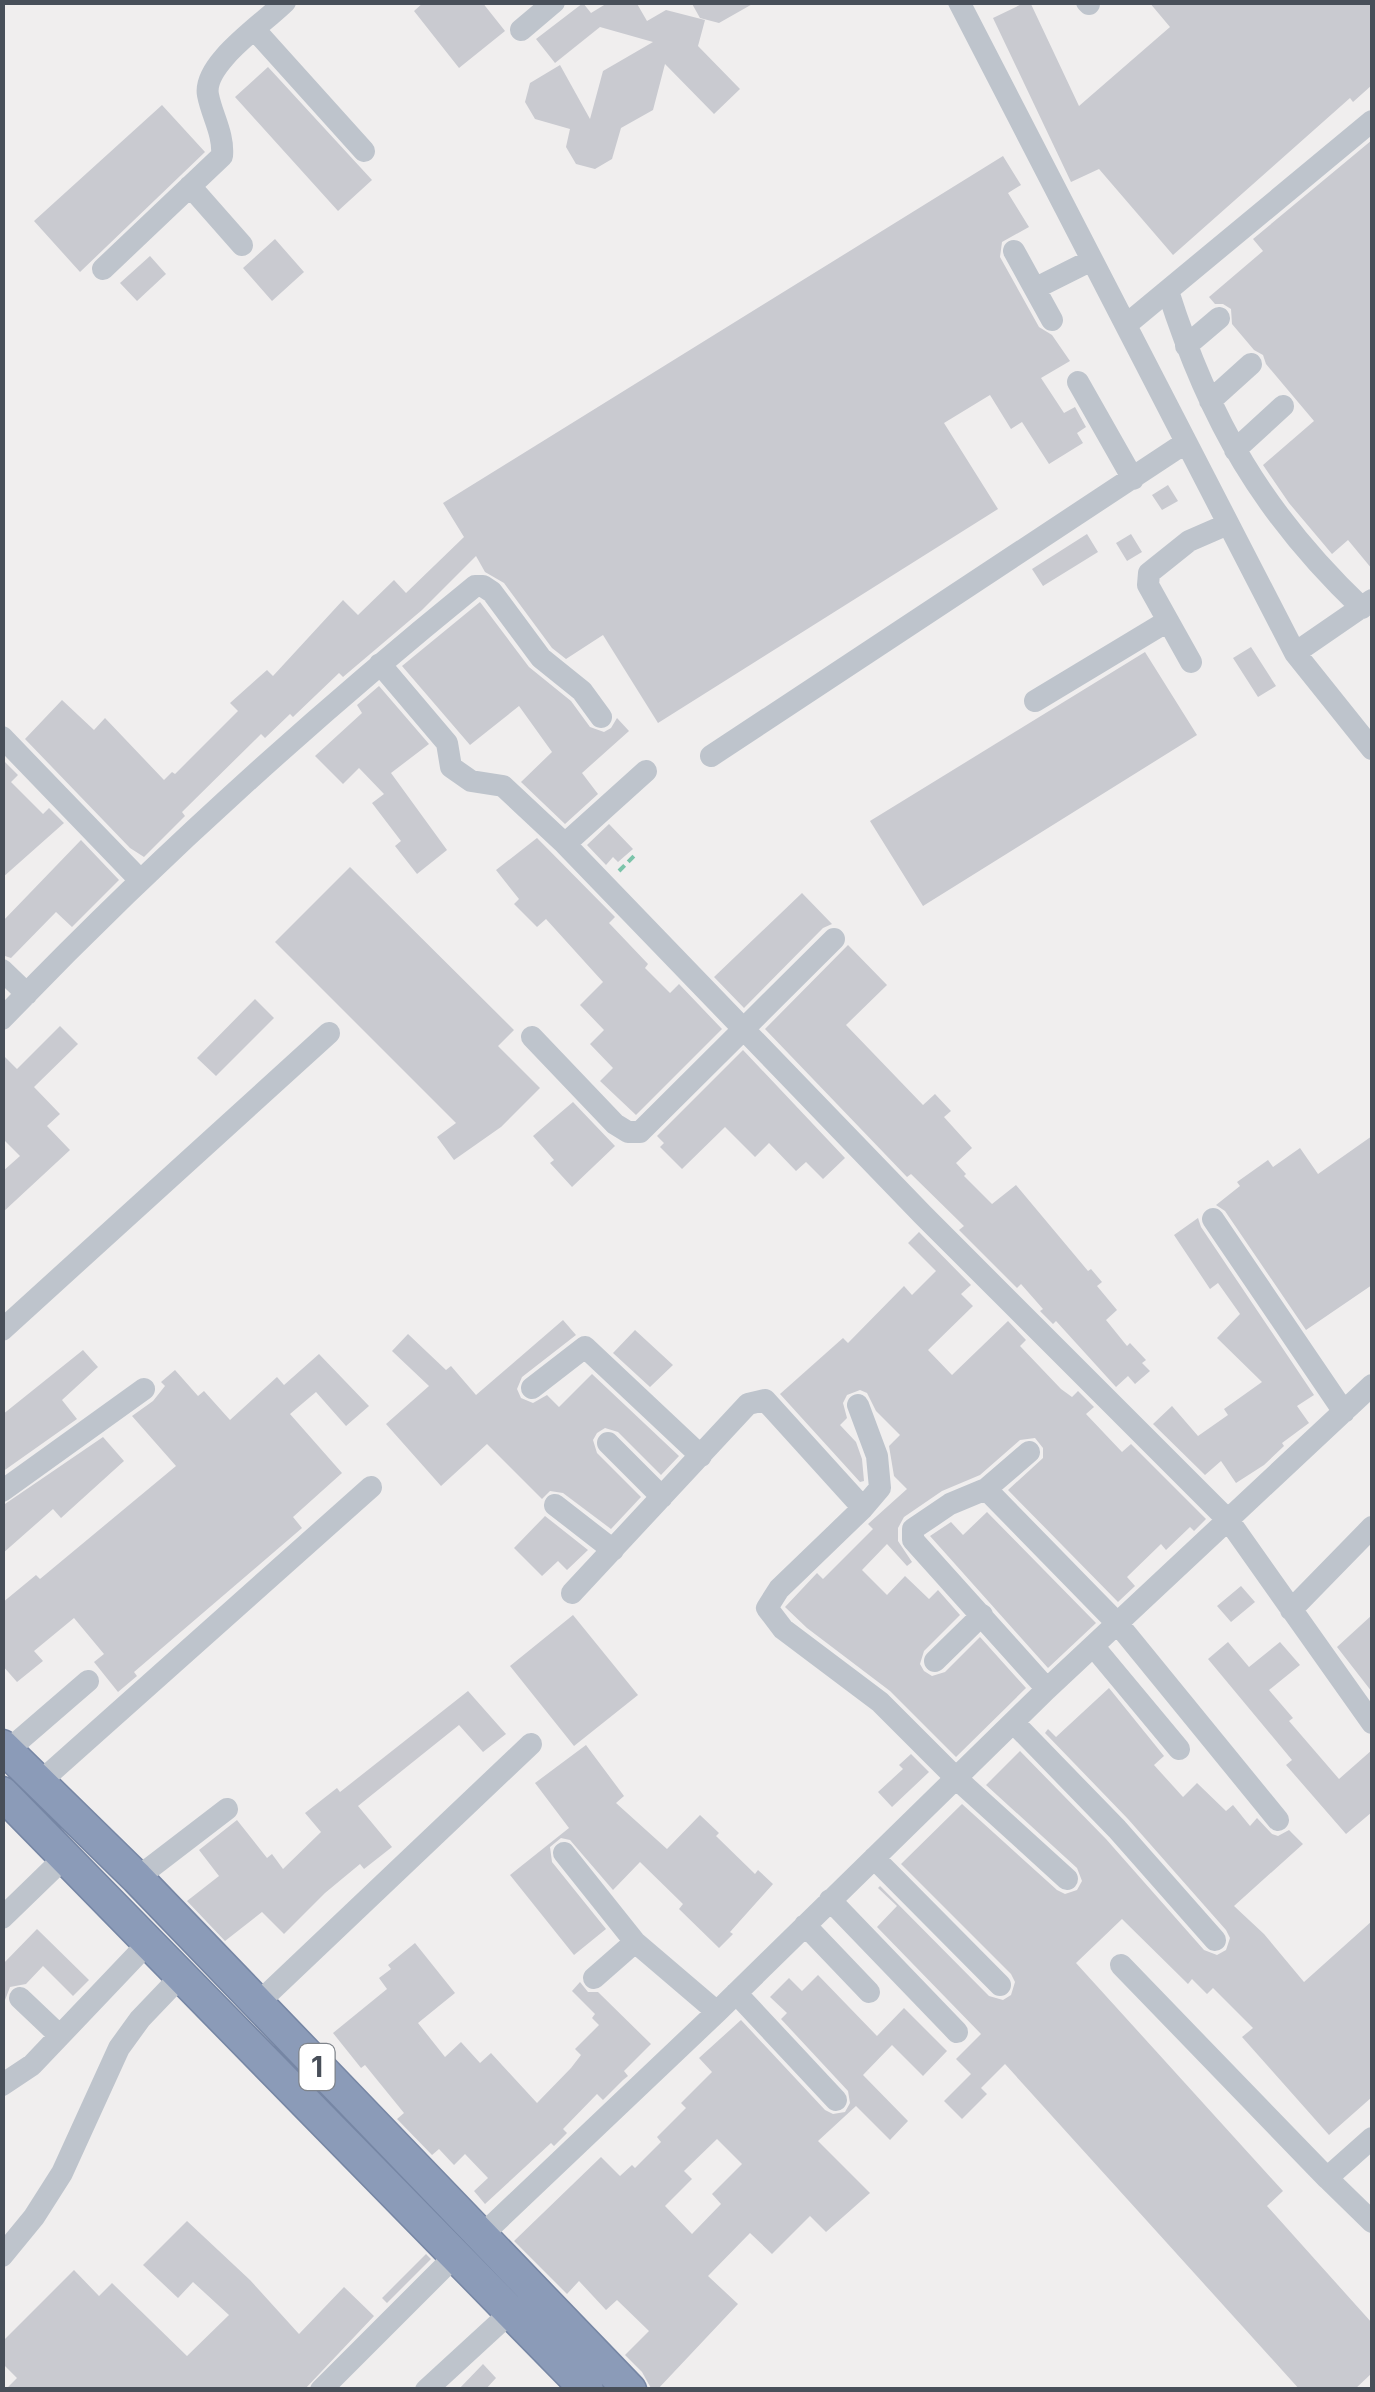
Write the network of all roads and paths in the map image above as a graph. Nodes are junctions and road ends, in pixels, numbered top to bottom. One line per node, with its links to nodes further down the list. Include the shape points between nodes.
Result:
1 (285, 2): 4 (street)
2 (554, 2): 5 (street)
3 (959, 2): 11 (street)
4 (255, 30): 7 (street); 8 (street, via 212,68 207,91 222,156)
5 (521, 30)
6 (1372, 121): 14 (street)
7 (364, 151)
8 (190, 186): 9 (street); 12 (street)
9 (242, 245)
10 (1014, 251): 13 (street)
11 (1092, 260): 13 (street); 17 (street)
12 (103, 269)
13 (1036, 288): 16 (street)
14 (1168, 291): 17 (street); 18 (street)
15 (1218, 318): 18 (street)
16 (1052, 320)
17 (1126, 325): 23 (street)
18 (1186, 346): 21 (street)
19 (1250, 364): 21 (street)
20 (1078, 382): 25 (street)
21 (1210, 401): 24 (street)
22 (1284, 406): 24 (street)
23 (1186, 443): 25 (street); 26 (street)
24 (1235, 450): 27 (street, via 1320,568)
25 (1134, 478): 36 (street)
26 (1228, 524): 28 (street, via 1190,541 1149,574); 29 (street)
27 (1368, 604): 29 (street)
28 (1166, 622): 30 (street); 32 (street)
29 (1296, 653): 35 (street)
30 (1191, 662)
31 (380, 664): 33 (street, via 479,585); 38 (street, via 447,743 451,767 470,780 504,786); 39 (street)
32 (1035, 701)
33 (601, 716)
34 (2, 736): 39 (street)
35 (1372, 749)
36 (712, 756)
37 (646, 771): 38 (street)
38 (566, 844): 44 (street)
39 (140, 880): 42 (street)
40 (834, 939): 44 (street)
41 (2, 970): 42 (street)
42 (26, 994): 43 (street)
43 (2, 1019)
44 (745, 1029): 46 (street, via 634,1134 615,1124); 63 (street)
45 (329, 1033): 48 (street)
46 (532, 1037)
47 (1212, 1220): 53 (street)
48 (2, 1330)
49 (1372, 1385): 53 (street)
50 (532, 1388): 56 (street, via 584,1347)
51 (144, 1389): 59 (street)
52 (858, 1405): 62 (street, via 877,1456 880,1488)
53 (1344, 1412): 63 (street)
54 (608, 1442): 60 (street)
55 (1028, 1452): 58 (street)
56 (701, 1456): 60 (street); 62 (street, via 748,1404 765,1400)
57 (372, 1486): 80 (street)
58 (986, 1489): 68 (street, via 950,1504 911,1535); 69 (street)
59 (2, 1492)
60 (662, 1497): 65 (street)
61 (554, 1505): 65 (street)
62 (863, 1508): 79 (street, via 779,1588 767,1608 783,1629 880,1702)
63 (1229, 1521): 67 (street); 69 (street)
64 (1372, 1527): 67 (street)
65 (612, 1550): 66 (street)
66 (572, 1593)
67 (1291, 1610): 75 (street)
68 (982, 1616): 71 (street); 73 (street)
69 (1118, 1624): 70 (street); 83 (street)
70 (1094, 1648): 73 (street); 78 (street)
71 (935, 1661)
72 (88, 1681): 77 (street)
73 (1047, 1689): 74 (street)
74 (1014, 1722): 79 (street); 92 (street)
75 (1372, 1723)
76 (531, 1744): 102 (street)
77 (5, 1748): 80 (highway, 1)
78 (1179, 1748)
79 (957, 1779): 86 (street); 88 (street)
80 (40, 1782): 87 (highway, 1)
81 (2, 1793): 85 (highway, 1)
82 (227, 1809): 87 (street)
83 (1278, 1820)
84 (564, 1852): 94 (street)
85 (65, 1857): 90 (street); 93 (highway, 1)
86 (874, 1858): 89 (street); 98 (street)
87 (137, 1878): 102 (highway, 1)
88 (1067, 1879)
89 (830, 1900): 91 (street); 104 (street)
90 (2, 1918)
91 (805, 1925): 99 (street); 100 (street)
92 (1215, 1940)
93 (150, 1941): 96 (highway, 1); 105 (street)
94 (635, 1942): 97 (street); 103 (street)
95 (1121, 1965): 109 (street)
96 (183, 1974): 111 (highway, 1); 112 (street, via 125,2038 62,2173)
97 (594, 1978)
98 (1000, 1984)
99 (869, 1992)
100 (736, 1993): 103 (street); 107 (street)
101 (20, 1998): 105 (street)
102 (258, 2004): 111 (highway, 1)
103 (717, 2012): 111 (street)
104 (958, 2032)
105 (59, 2035): 106 (street, via 18,2078)
106 (2, 2085)
107 (836, 2100)
108 (1372, 2138): 109 (street)
109 (1328, 2178): 110 (street)
110 (1372, 2222)
111 (468, 2246): 113 (highway, 1); 114 (street); 117 (highway, 1)
112 (2, 2256)
113 (511, 2312): 115 (street); 116 (highway, 1)
114 (321, 2390)
115 (426, 2390)
116 (587, 2390)
117 (630, 2390)

